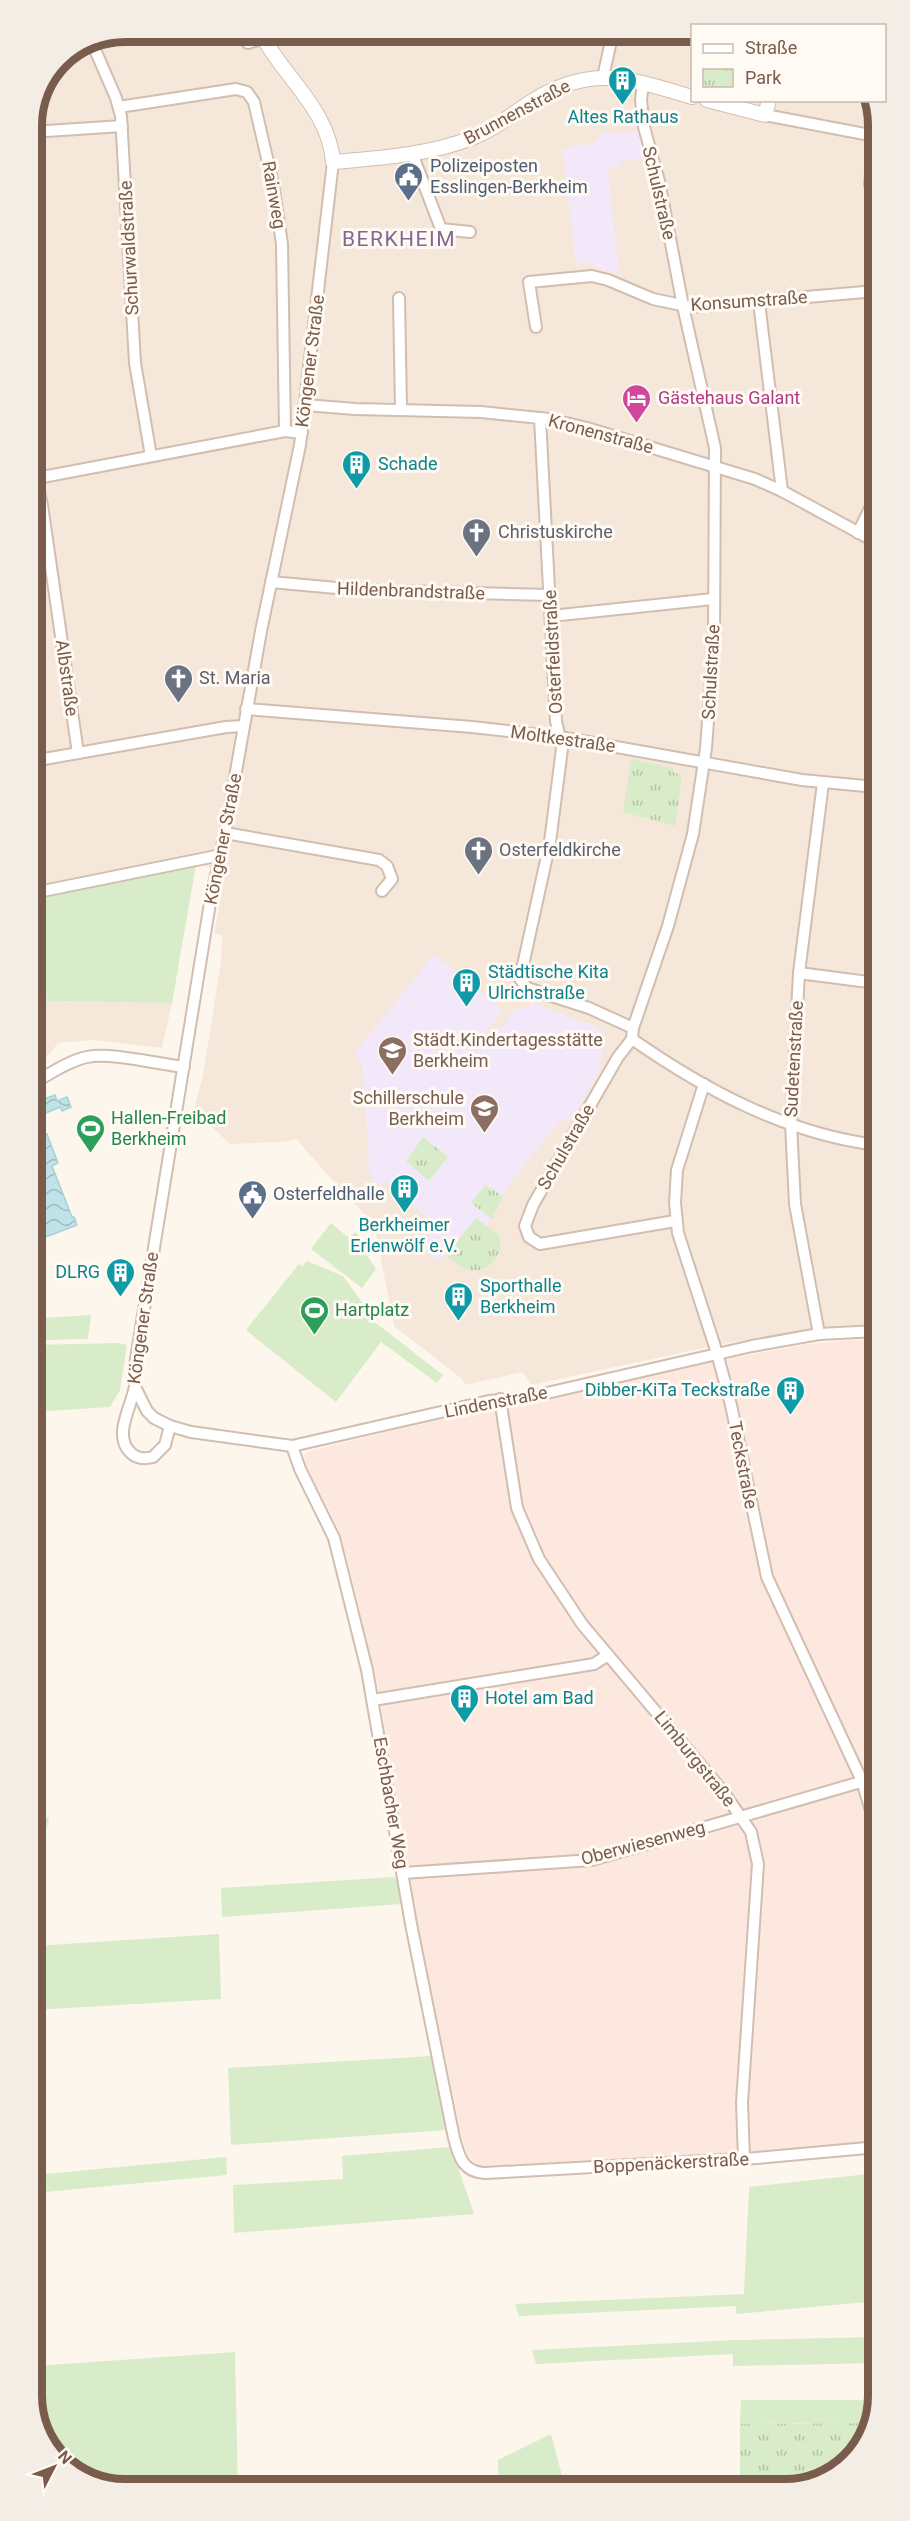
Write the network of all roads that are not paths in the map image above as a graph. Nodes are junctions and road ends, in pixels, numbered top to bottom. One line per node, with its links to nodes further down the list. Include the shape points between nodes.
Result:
1 (267, 42): 15 (street, via 317,113 330,142)
2 (611, 42): 4 (street)
3 (94, 48): 9 (street, Schurwaldstraße)
4 (603, 77): 5 (street, Brunnenstraße); 14 (street, Brunnenstraße, via 566,84 478,135 446,147)
5 (643, 83): 6 (street, Brunnenstraße); 20 (street, Schulstraße, via 644,127)
6 (691, 96)
7 (715, 102): 10 (street)
8 (768, 102): 10 (street)
9 (119, 107): 11 (street, Schurwaldstraße); 25 (street, Rainweg, via 236,89 247,92 254,102 282,244)
10 (765, 114): 13 (street)
11 (122, 126): 12 (street); 27 (street, Schurwaldstraße, via 135,363)
12 (42, 131)
13 (868, 135)
14 (412, 153): 15 (street, Brunnenstraße); 16 (street, via 441,229)
15 (333, 162): 22 (street, Köngener Straße)
16 (470, 232)
17 (868, 292): 19 (street, Konsumstraße)
18 (399, 298): 23 (street)
19 (759, 302): 20 (street, Konsumstraße); 30 (street)
20 (683, 306): 21 (street, Konsumstraße, via 592,276 529,282); 28 (street, Schulstraße, via 715,448)
21 (536, 327)
22 (306, 405): 23 (street, Kronenstraße); 26 (street, Köngener Straße)
23 (401, 410): 24 (street, Kronenstraße)
24 (540, 418): 28 (street, Kronenstraße); 36 (street, Osterfeldstraße)
25 (285, 431): 26 (street); 27 (street)
26 (302, 433): 35 (street, Köngener Straße)
27 (151, 456): 29 (street)
28 (714, 466): 30 (street, Kronenstraße); 37 (street, Schulstraße)
29 (42, 477)
30 (782, 490): 33 (street, Kronenstraße)
31 (42, 506): 42 (street, Albstraße)
32 (868, 512): 33 (street)
33 (858, 533): 34 (street, Kronenstraße)
34 (868, 539)
35 (271, 582): 36 (street, Hildenbrandstraße, via 358,590); 39 (street, Köngener Straße)
36 (550, 596): 38 (street, Osterfeldstraße)
37 (713, 599): 38 (street); 44 (street, Schulstraße, via 714,668)
38 (551, 616): 41 (street, Osterfeldstraße)
39 (246, 710): 40 (street, Köngener Straße); 41 (street, Moltkestraße)
40 (244, 726): 42 (street); 47 (street, Köngener Straße)
41 (560, 737): 44 (street, Moltkestraße); 53 (street, Osterfeldstraße, via 562,749 550,842 521,982 527,988 583,1005)
42 (78, 753): 43 (street)
43 (42, 759)
44 (704, 763): 45 (street, Moltkestraße); 53 (street, Schulstraße, via 693,834 677,895)
45 (823, 783): 46 (street, Moltkestraße); 51 (street, Sudetenstraße)
46 (868, 786)
47 (225, 833): 48 (street, Köngener Straße); 50 (street, via 373,858 383,862 391,876)
48 (221, 855): 49 (street); 54 (street, Köngener Straße)
49 (42, 891)
50 (382, 891)
51 (799, 973): 52 (street); 57 (street, Sudetenstraße)
52 (868, 982)
53 (633, 1033): 56 (street); 59 (street, Schulstraße, via 533,1205 525,1230 531,1240 540,1244)
54 (184, 1067): 55 (street, via 88,1057); 63 (street, Köngener Straße, via 151,1259)
55 (42, 1078)
56 (704, 1084): 57 (street); 59 (street, Teckstraße, via 677,1170)
57 (791, 1124): 58 (street, via 821,1135); 61 (street, Sudetenstraße, via 795,1204)
58 (868, 1143)
59 (675, 1221): 62 (street, Teckstraße)
60 (868, 1331): 61 (street, Lindenstraße)
61 (819, 1334): 62 (street, Lindenstraße)
62 (717, 1353): 64 (street, Lindenstraße, via 531,1396); 70 (street, Teckstraße, via 767,1577)
63 (135, 1386): 65 (street, Lindenstraße, via 147,1411); 65 (street, Köngener Straße, via 123,1434 129,1452 143,1459 153,1458 165,1445)
64 (500, 1399): 66 (street, Lindenstraße); 67 (street, Limburgstraße, via 513,1492 531,1544 575,1615)
65 (170, 1426): 66 (street, Lindenstraße)
66 (292, 1446): 68 (street, Eschbacher Weg, via 334,1538)
67 (608, 1655): 68 (street, via 594,1664); 72 (street, Limburgstraße)
68 (374, 1700): 73 (street, Eschbacher Weg)
69 (868, 1780): 70 (street, Oberwiesenweg)
70 (862, 1781): 71 (street, Teckstraße); 72 (street, Oberwiesenweg)
71 (868, 1801)
72 (742, 1816): 73 (street, Oberwiesenweg, via 592,1860); 75 (street, Limburgstraße, via 754,1837 759,1876 742,2103)
73 (403, 1874): 76 (street, Eschbacher Weg, via 454,2138)
74 (868, 2148): 75 (street, Boppenäckerstraße)
75 (744, 2159): 76 (street, Boppenäckerstraße, via 485,2172)
76 (465, 2166)

